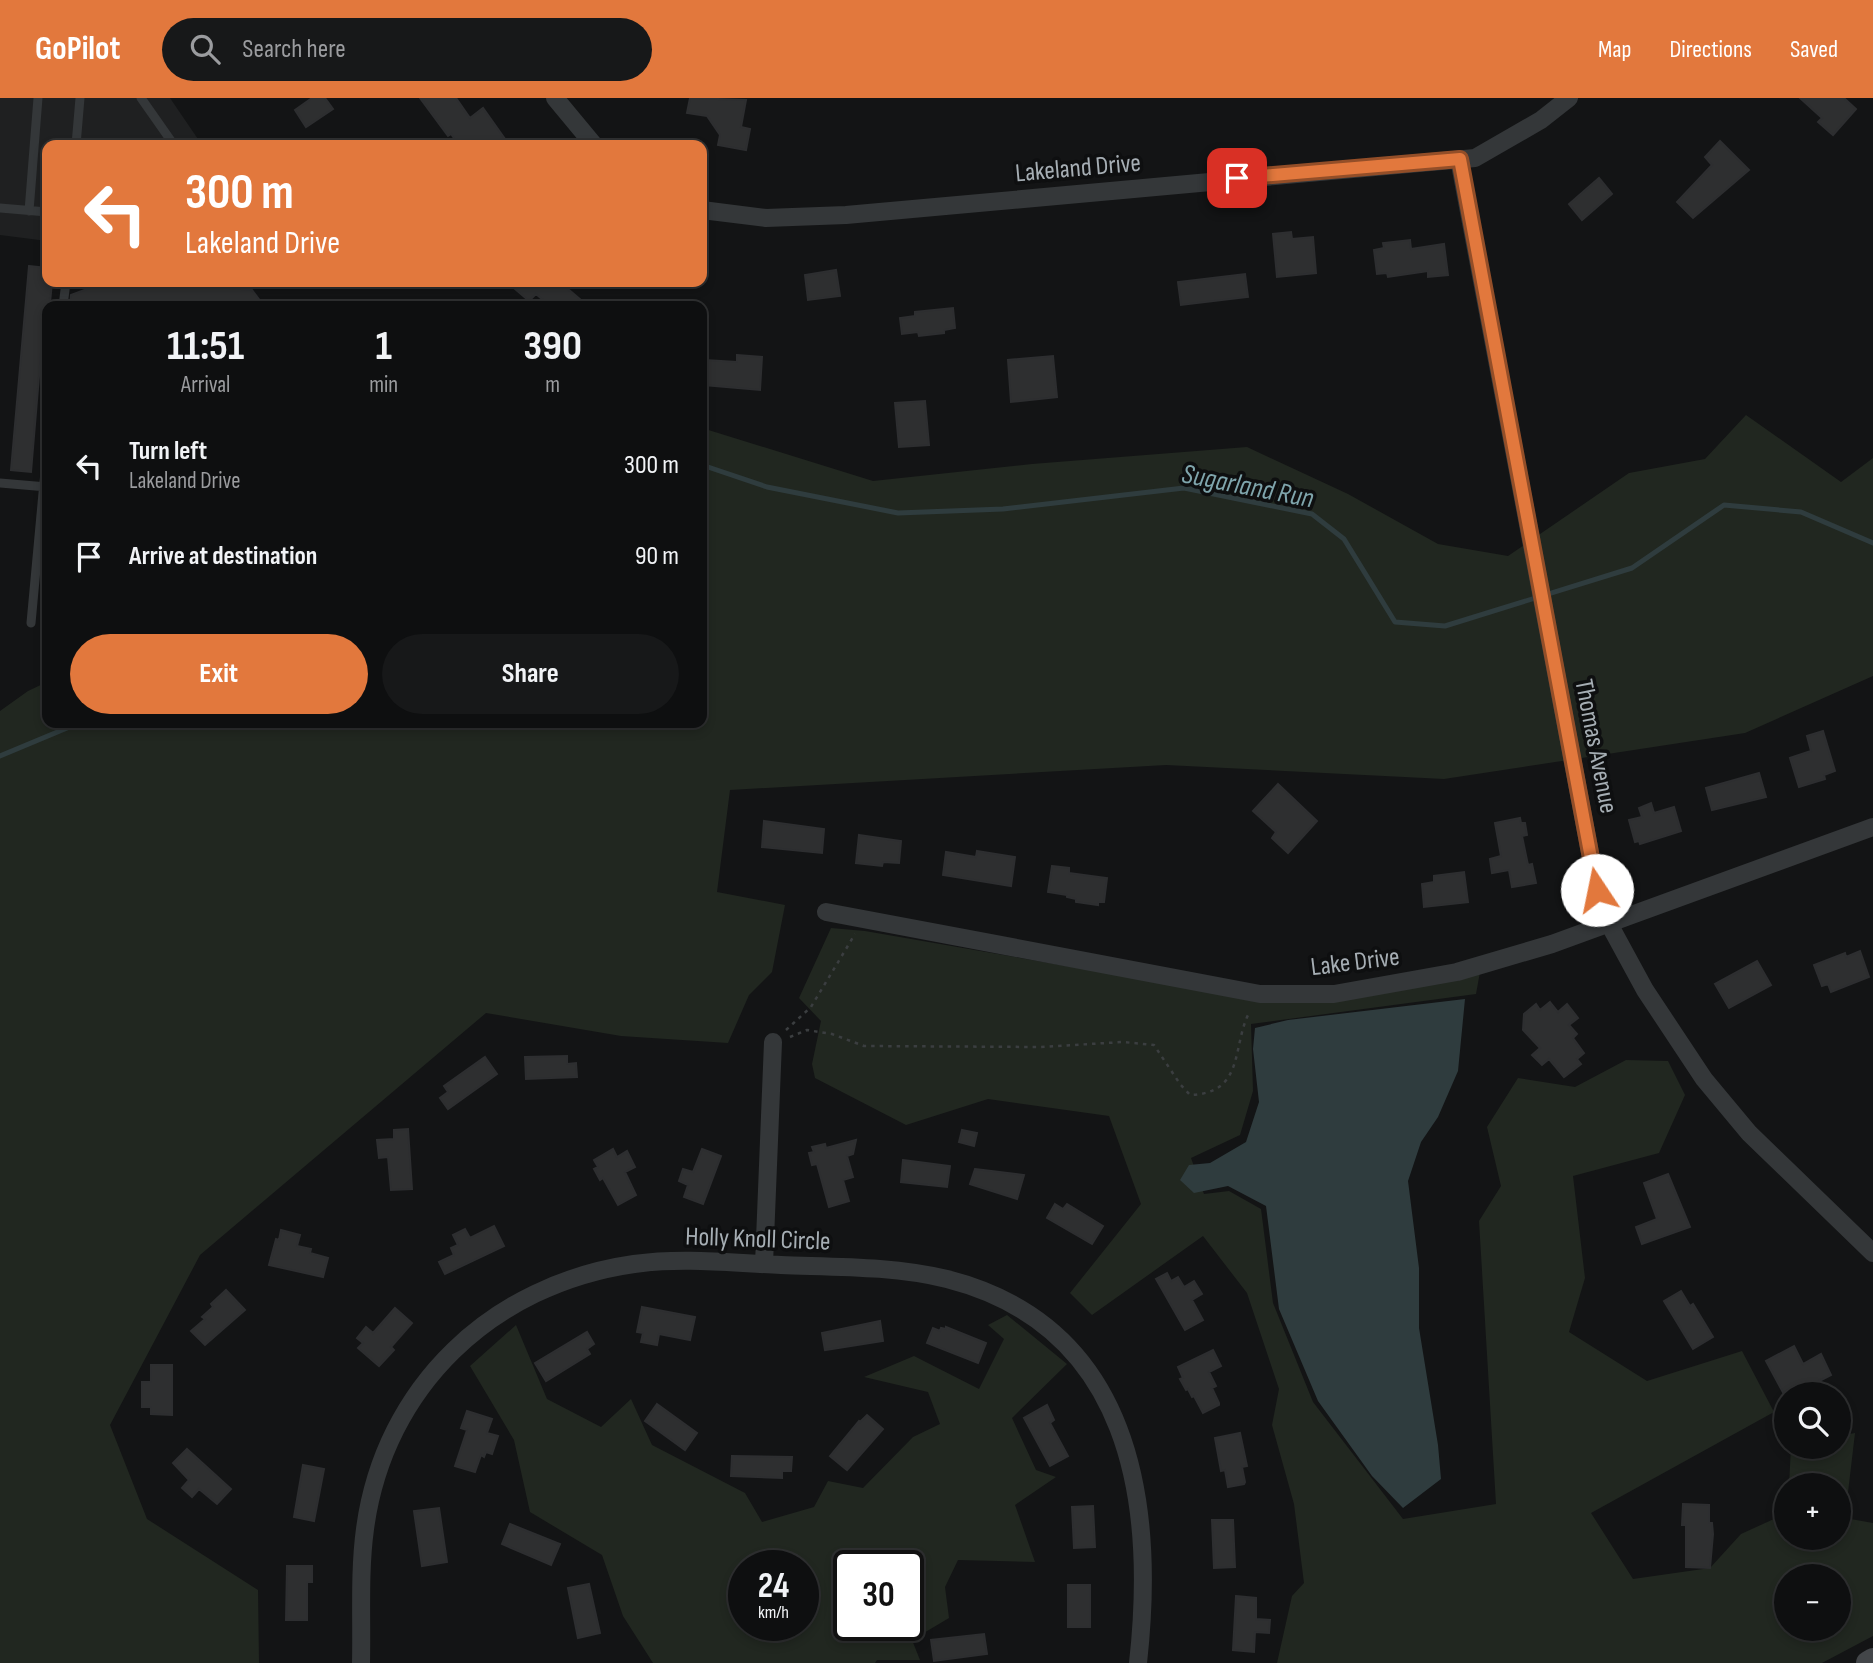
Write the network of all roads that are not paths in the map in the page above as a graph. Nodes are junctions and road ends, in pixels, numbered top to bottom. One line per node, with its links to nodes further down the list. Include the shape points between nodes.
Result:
1 (38, 98): 11 (lane)
2 (80, 98): 6 (lane)
3 (141, 98): 7 (lane)
4 (555, 98): 8 (street)
5 (1569, 98): 9 (street, Lakeland Drive, via 1506,142 1475,158)
6 (76, 140)
7 (170, 140)
8 (590, 140)
9 (1460, 159): 12 (street, Lakeland Drive, via 846,215 766,218); 20 (street, Thomas Avenue, via 1597,890)
10 (0, 208): 11 (lane)
11 (29, 211): 13 (lane)
12 (707, 211)
13 (42, 212)
14 (0, 483): 15 (lane)
15 (42, 487)
16 (42, 518): 17 (lane)
17 (32, 623)
18 (1873, 827): 20 (street, Lake Drive)
19 (826, 912): 20 (street, Lake Drive, via 1260,994 1334,994 1457,972)
20 (1608, 922): 22 (street, Thomas Avenue, via 1645,990 1704,1079 1749,1133)
21 (773, 1042): 23 (street)
22 (1873, 1253)
23 (764, 1264): 25 (street, Holly Knoll Circle, via 637,1263 600,1270 523,1299 457,1345 404,1414 372,1493 362,1556); 26 (street, Holly Knoll Circle, via 868,1269 946,1279 1027,1314 1073,1352 1108,1402 1135,1482 1142,1582)
24 (1873, 1660): 27 (main road)
25 (361, 1663)
26 (1138, 1663)
27 (1868, 1663)

